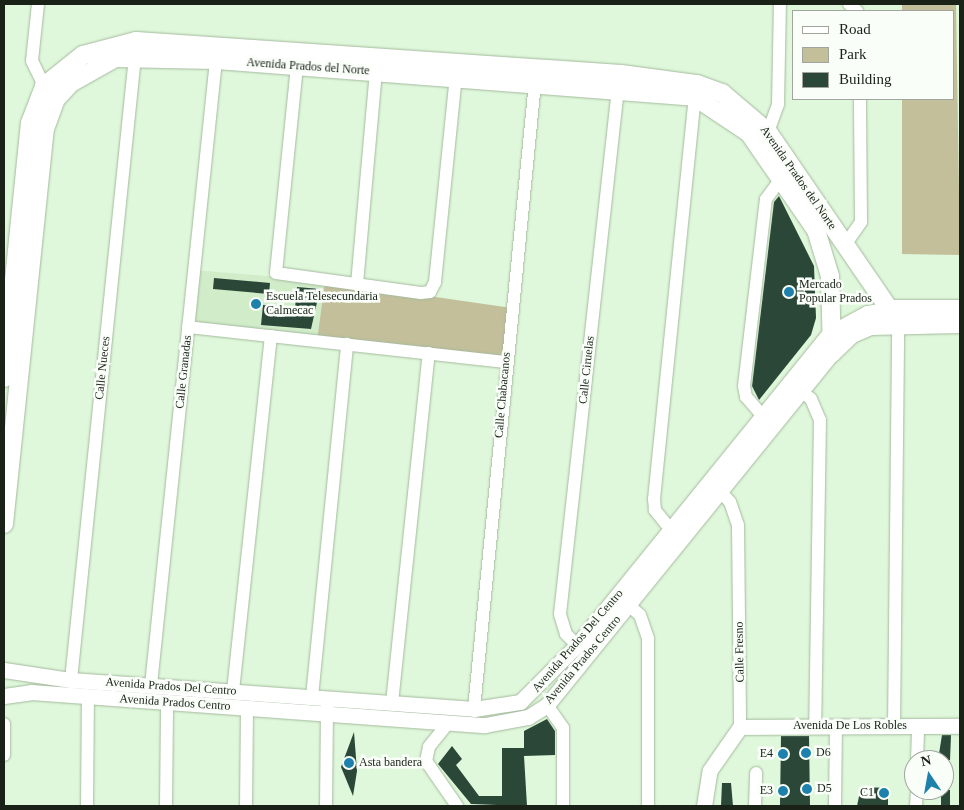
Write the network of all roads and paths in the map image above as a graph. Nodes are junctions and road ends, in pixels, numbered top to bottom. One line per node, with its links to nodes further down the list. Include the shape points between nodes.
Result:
1 (38, 4): 10 (street, via 32,61)
2 (780, 4): 16 (street, via 778,104)
3 (136, 56): 4 (main road, Avenida Prados del Norte); 15 (main road, Avenida Prados del Norte, via 106,61 71,82); 43 (street, Calle Nueces)
4 (216, 60): 5 (main road, Avenida Prados del Norte); 25 (street, Calle Granadas)
5 (297, 66): 7 (main road, Avenida Prados del Norte); 20 (street, via 274,265 283,277)
6 (417, 67): 7 (main road, Avenida Prados del Norte); 8 (main road, Avenida Prados del Norte); 10 (main road, Avenida Prados del Norte, via 136,41 83,55); 14 (main road, Avenida Prados del Norte, via 621,74 697,84)
7 (376, 72): 20 (street)
8 (456, 77): 9 (main road, Avenida Prados del Norte); 20 (street, via 430,292)
9 (535, 82): 11 (main road, Avenida Prados del Norte); 32 (street, Calle Chabacanos)
10 (44, 86): 15 (main road, Avenida Prados del Norte)
11 (618, 89): 12 (main road, Avenida Prados del Norte); 41 (street, Calle Ciruelas, via 560,614 566,634)
12 (695, 97): 14 (main road, Avenida Prados del Norte); 38 (street, via 654,499 655,510)
13 (860, 100): 19 (street, via 861,222)
14 (737, 114): 16 (main road, Avenida Prados del Norte); 17 (main road, Avenida Prados del Norte)
15 (37, 126): 21 (main road, Avenida Prados del Norte); 28 (main road, Avenida Prados del Norte)
16 (768, 132): 18 (main road, Avenida Prados del Norte)
17 (782, 178): 18 (main road, Avenida Prados del Norte); 35 (street, via 766,199 744,386 749,401)
18 (822, 226): 19 (main road, Avenida Prados del Norte); 26 (main road, Avenida Prados del Norte, via 830,276)
19 (845, 244): 23 (main road, Avenida Prados del Norte)
20 (357, 284)
21 (8, 294): 28 (main road, Avenida Prados del Norte)
22 (960, 309): 23 (main road)
23 (903, 316): 24 (main road); 26 (street, Avenida Prados Del Centro, via 867,313); 31 (main road, Avenida Prados Centro, via 852,334); 58 (street)
24 (960, 324)
25 (188, 327): 27 (street); 44 (street, Calle Granadas)
26 (830, 333): 31 (main road, Avenida Prados del Norte); 35 (street, Avenida Prados Del Centro)
27 (271, 336): 29 (street); 45 (street)
28 (15, 338): 33 (main road, Avenida Prados del Norte); 37 (main road, Avenida Prados del Norte)
29 (347, 344): 30 (street); 49 (street)
30 (429, 353): 32 (street); 50 (street)
31 (832, 353): 34 (street, Avenida Prados Centro)
32 (506, 362): 53 (street, Calle Chabacanos)
33 (4, 376)
34 (800, 390): 36 (street, Avenida Prados Centro); 56 (street, via 811,399 820,420)
35 (761, 414): 38 (street, Avenida Prados Del Centro)
36 (721, 492): 40 (street, Avenida Prados Centro); 61 (street, Calle Fresno, via 730,502 738,524)
37 (4, 524)
38 (671, 530): 39 (street, Avenida Prados Del Centro)
39 (617, 596): 40 (street); 41 (street, Avenida Prados Del Centro)
40 (630, 604): 51 (street, Avenida Prados Centro); 71 (street, via 640,615 648,638)
41 (577, 645): 53 (street, Avenida Prados Del Centro, via 520,702)
42 (4, 670): 43 (street, Avenida Prados Del Centro)
43 (71, 680): 44 (street, Avenida Prados Del Centro)
44 (151, 685): 45 (street, Avenida Prados Del Centro)
45 (233, 692): 49 (street, Avenida Prados Del Centro)
46 (4, 696): 47 (street, Avenida Prados Centro, via 31,692)
47 (88, 697): 48 (street, Avenida Prados Centro); 65 (street)
48 (167, 702): 52 (street, Avenida Prados Centro); 66 (street)
49 (322, 703): 50 (street, Avenida Prados Del Centro); 52 (street, Avenida Prados Centro); 54 (street, Avenida Prados Centro); 68 (street)
50 (392, 703): 53 (street, Avenida Prados Del Centro)
51 (547, 705): 54 (street, Avenida Prados Centro, via 506,723); 70 (street, via 563,728)
52 (247, 709): 67 (street)
53 (474, 709)
54 (449, 722): 69 (street, via 429,747 426,761)
55 (4, 724): 63 (street)
56 (815, 726): 57 (street, Avenida De Los Robles); 61 (street, Avenida De Los Robles)
57 (836, 726): 58 (street, Avenida De Los Robles); 74 (street)
58 (894, 726): 59 (street, Avenida De Los Robles)
59 (918, 726): 60 (street, Avenida De Los Robles); 62 (street)
60 (960, 726)
61 (740, 727): 72 (street, via 710,770)
62 (917, 750)
63 (4, 755)
64 (756, 773): 73 (street)
65 (87, 806)
66 (166, 806)
67 (246, 806)
68 (326, 806)
69 (456, 806)
70 (563, 806)
71 (648, 806)
72 (704, 806)
73 (755, 806)
74 (835, 806)

